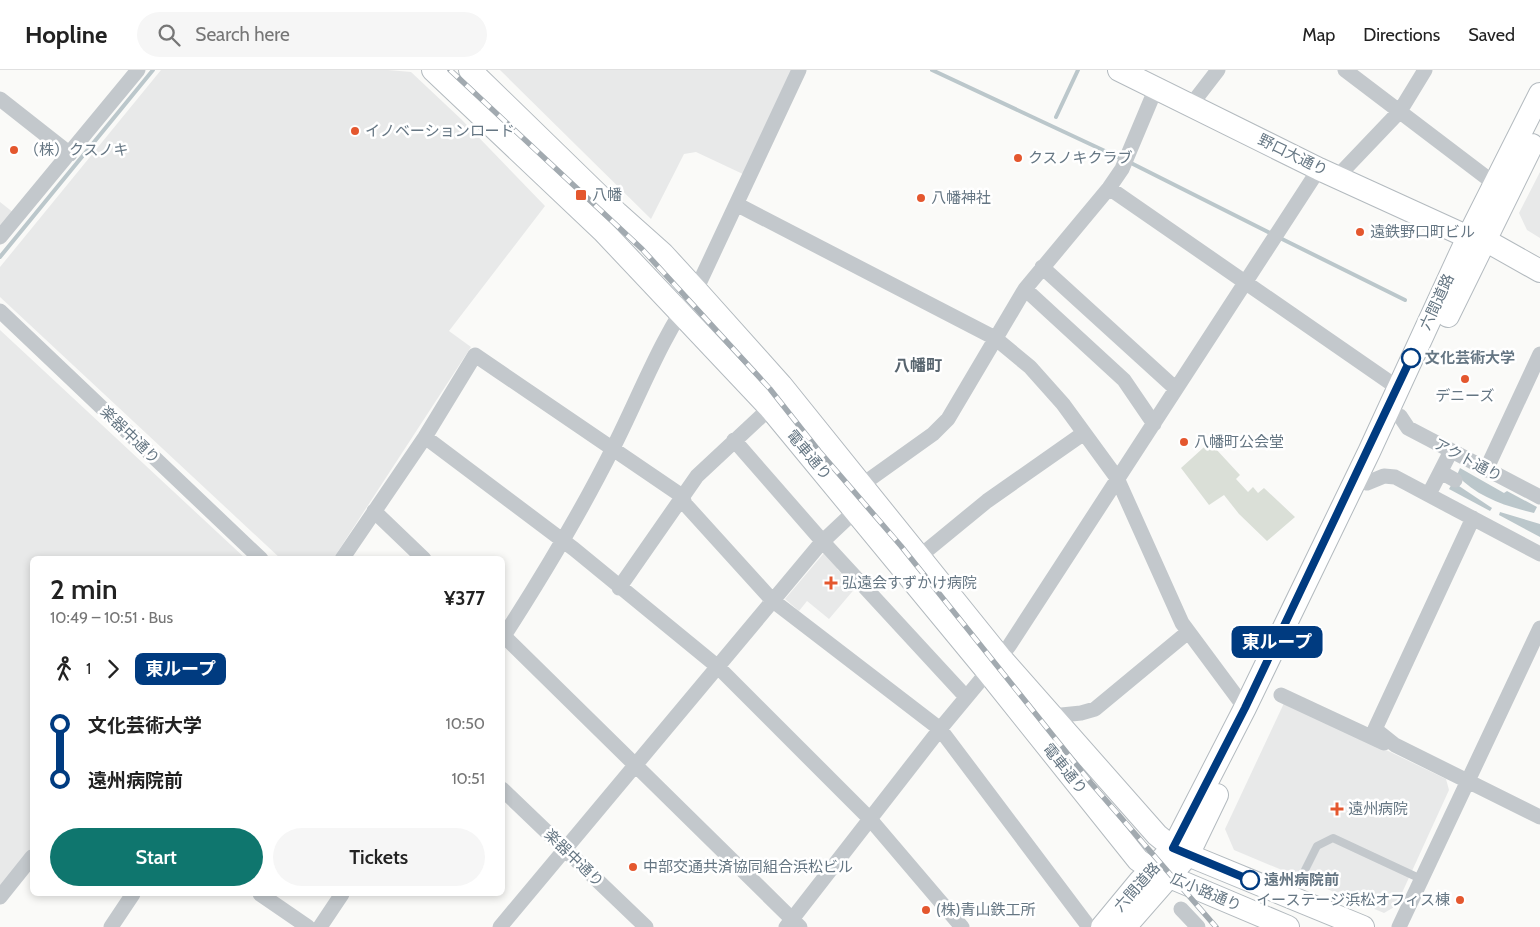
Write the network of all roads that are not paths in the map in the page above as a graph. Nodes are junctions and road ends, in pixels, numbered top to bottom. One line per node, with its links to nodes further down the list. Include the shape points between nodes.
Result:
1 (138, 70): 15 (street)
2 (470, 70): 26 (street, 電車通り, via 616,213 663,254)
3 (799, 70): 19 (street)
4 (1119, 70): 9 (street, 野口大通り)
5 (1218, 70): 12 (street)
6 (1345, 70): 13 (street)
7 (1425, 70): 13 (street)
8 (445, 74): 28 (street, 電車通り)
9 (1156, 88): 12 (street, 野口大通り); 18 (street, via 1122,168)
10 (1540, 94): 17 (street, 六間道路)
11 (0, 99): 15 (street)
12 (1192, 105): 16 (street, 野口大通り)
13 (1400, 111): 16 (street); 17 (street)
14 (1540, 128): 21 (street, 六間道路)
15 (70, 154): 20 (street)
16 (1328, 172): 21 (street, 野口大通り); 24 (street, via 1281,228)
17 (1495, 184): 21 (street, 六間道路)
18 (1109, 188): 22 (street); 24 (street)
19 (738, 205): 26 (street); 29 (street)
20 (0, 237)
21 (1476, 239): 23 (street, 野口大通り); 31 (street, 六間道路); 34 (street, 六間道路)
22 (1042, 267): 25 (street); 32 (street)
23 (1540, 271)
24 (1246, 283): 31 (street); 32 (street)
25 (1025, 289): 29 (street); 35 (street, via 1124,380)
26 (696, 290): 28 (street); 44 (street, 電車通り, via 781,384)
27 (0, 311): 54 (street, 楽器中通り)
28 (681, 311): 33 (street, 電車通り); 39 (street)
29 (996, 338): 36 (street, via 1030,368); 44 (street, via 948,419 933,434)
30 (1540, 354): 41 (street)
31 (1398, 388): 68 (street, 六間道路)
32 (1176, 389): 35 (street)
33 (770, 408): 38 (street); 48 (street, 電車通り)
34 (1400, 416): 40 (street, アクト通り, via 1408,428); 43 (street, 六間道路)
35 (1154, 424): 42 (street)
36 (1084, 433): 42 (street); 57 (street, via 987,501)
37 (425, 436): 39 (street, via 475,355); 49 (street); 51 (street)
38 (734, 440): 46 (street, via 696,476); 52 (street)
39 (612, 449): 46 (street); 51 (street)
40 (1451, 451): 41 (street, アクト通り); 45 (street)
41 (1486, 470): 47 (street, アクト通り)
42 (1117, 478): 61 (street); 64 (street)
43 (1367, 483): 45 (street, via 1389,476); 78 (street, 六間道路)
44 (863, 484): 57 (street, 電車通り)
45 (1429, 494): 50 (street)
46 (682, 496): 58 (street); 59 (street, via 685,504)
47 (1540, 497)
48 (856, 510): 52 (street); 64 (street, 電車通り)
49 (374, 512): 55 (street); 56 (street)
50 (1473, 518): 53 (street); 71 (street, via 1375,729)
51 (563, 542): 58 (street); 62 (street)
52 (823, 542): 59 (street); 67 (street)
53 (1540, 554)
54 (258, 556)
55 (344, 556)
56 (421, 556)
57 (920, 556): 64 (street, 電車通り)
58 (619, 588): 65 (street)
59 (772, 600): 65 (street); 70 (street)
60 (1540, 628): 73 (street)
61 (1188, 632): 68 (street); 69 (street, via 1095,709 1081,714)
62 (505, 633)
63 (505, 638): 72 (street)
64 (994, 664): 67 (street); 69 (street, 電車通り); 80 (street, 電車通り, via 1138,860)
65 (718, 666): 72 (street); 76 (street)
66 (1281, 695): 71 (street, via 1385,744)
67 (966, 697): 70 (street)
68 (1245, 708): 78 (street, 六間道路)
69 (1052, 716): 78 (street, 電車通り, via 1157,835)
70 (940, 729): 76 (street); 95 (street)
71 (1395, 745): 73 (street)
72 (635, 764): 77 (street); 88 (street)
73 (1467, 782): 75 (street); 81 (street)
74 (505, 792): 77 (street, 楽器中通り)
75 (1540, 817)
76 (870, 819): 88 (street); 94 (street)
77 (564, 849): 92 (street); 93 (street, 楽器中通り)
78 (1181, 851): 80 (street, 六間道路); 86 (street, 広小路通り)
79 (30, 860): 85 (street)
80 (1161, 873): 96 (street, 六間道路); 97 (street, 六間道路); 99 (street, 広小路通り)
81 (1421, 880): 86 (lane, via 1333,838 1317,846); 101 (street)
82 (132, 896): 89 (street)
83 (263, 896): 90 (street)
84 (341, 896): 91 (street)
85 (0, 897)
86 (1292, 897): 100 (street, 広小路通り)
87 (1182, 909): 98 (street)
88 (793, 924)
89 (111, 927)
90 (308, 927)
91 (320, 927)
92 (500, 927)
93 (646, 927)
94 (962, 927)
95 (1089, 927)
96 (1102, 927)
97 (1125, 927)
98 (1198, 927)
99 (1288, 927)
100 (1363, 927)
101 (1399, 927)

